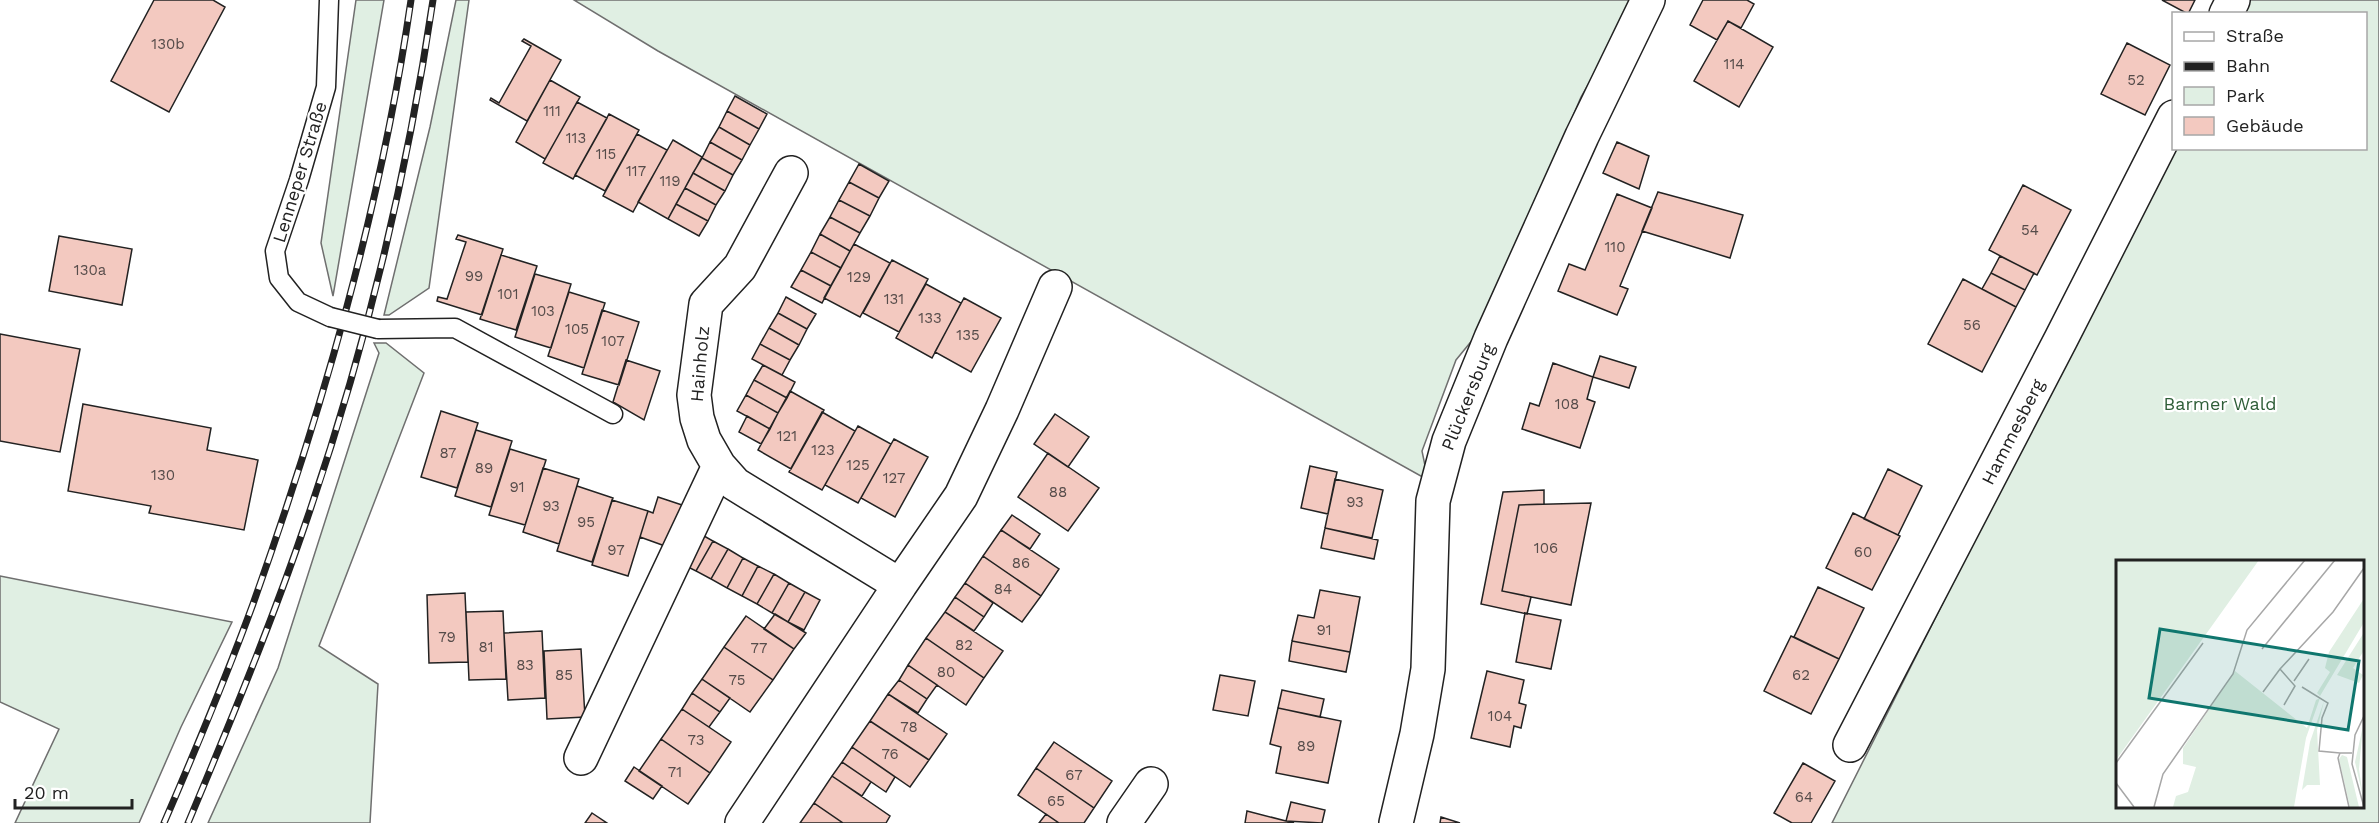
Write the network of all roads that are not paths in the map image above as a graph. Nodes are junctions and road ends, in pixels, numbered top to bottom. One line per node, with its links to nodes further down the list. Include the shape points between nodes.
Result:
1 (328, 0): 6 (lane, Lenneper Straße, bridge, via 326,87 275,251 279,278 298,302 330,317 378,329 455,328)
2 (1648, 0): 14 (street, Plückersburg, via 1582,136 1449,441 1433,501 1428,669 1418,734)
3 (2172, 121): 9 (street, Hammesberg)
4 (791, 173): 7 (street, Hainholz, via 740,267 706,304 694,394 702,435)
5 (1055, 287): 8 (street, via 961,496)
6 (613, 414)
7 (719, 466): 8 (street, Hainholz, via 735,483); 10 (street)
8 (900, 585): 12 (street)
9 (1850, 745)
10 (581, 758)
11 (1150, 784): 13 (street)
12 (742, 823)
13 (1124, 823)
14 (1396, 823)

